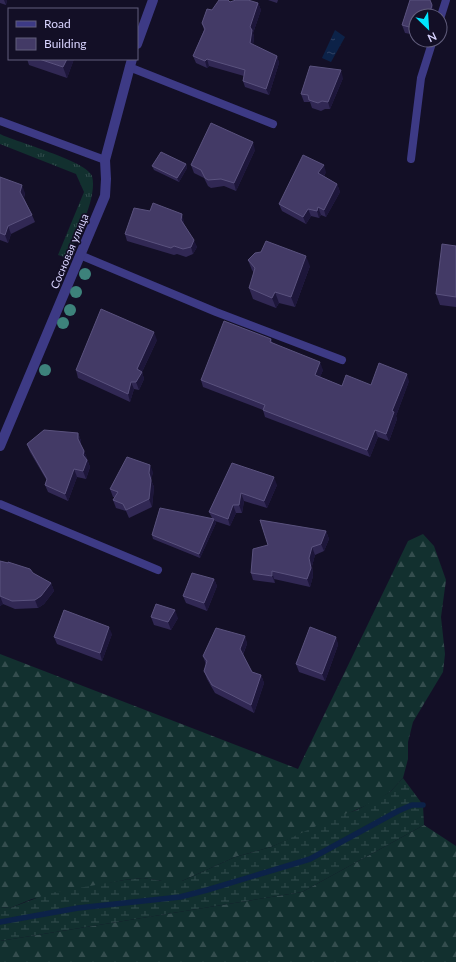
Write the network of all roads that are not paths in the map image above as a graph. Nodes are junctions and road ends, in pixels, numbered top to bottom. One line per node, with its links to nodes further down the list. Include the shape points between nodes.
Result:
1 (153, 0): 2 (street)
2 (138, 41)
3 (431, 48): 7 (lane, via 422,78)
4 (130, 63): 6 (lane); 8 (street, Сосновая улица)
5 (0, 121): 8 (lane)
6 (273, 124)
7 (411, 159)
8 (105, 160): 9 (street, Сосновая улица, via 105,196)
9 (80, 256): 10 (lane); 11 (street, Сосновая улица)
10 (342, 360)
11 (0, 446)
12 (0, 504): 13 (lane)
13 (158, 570)

